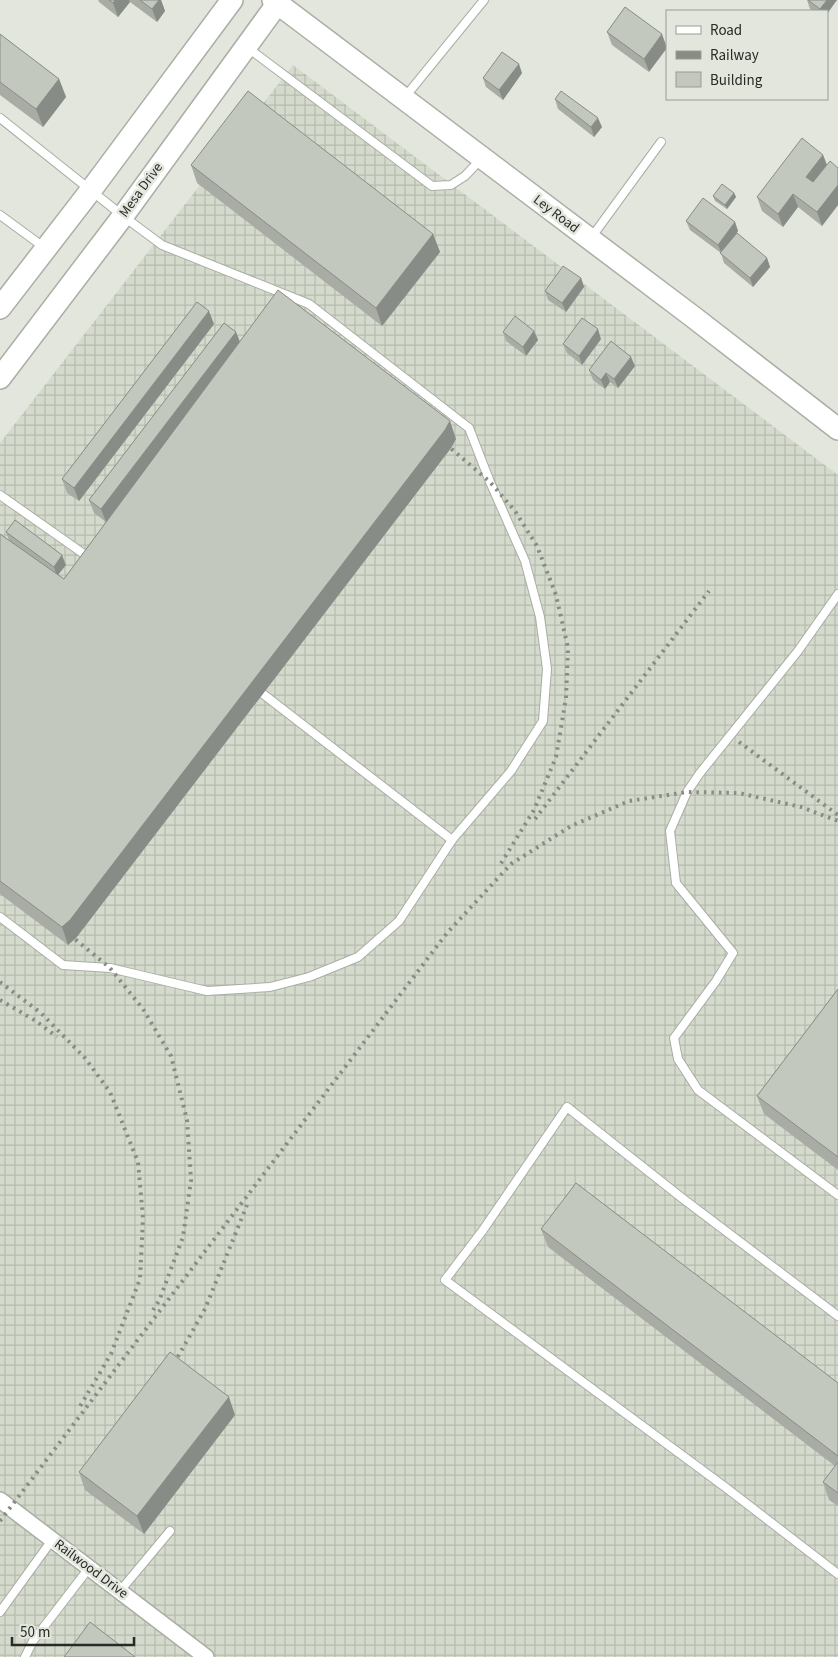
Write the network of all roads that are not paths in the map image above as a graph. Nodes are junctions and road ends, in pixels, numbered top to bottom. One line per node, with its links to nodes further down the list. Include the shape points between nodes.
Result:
1 (232, 0): 9 (main road)
2 (484, 0): 5 (lane)
3 (277, 1): 4 (main road, Mesa Drive); 5 (main road, Ley Road)
4 (246, 46): 8 (lane, via 432,186 451,186); 11 (main road, Mesa Drive)
5 (404, 98): 8 (main road, Ley Road)
6 (0, 118): 9 (lane)
7 (661, 142): 12 (lane)
8 (482, 158): 12 (main road, Ley Road)
9 (91, 190): 11 (lane); 13 (main road)
10 (0, 215): 13 (lane)
11 (123, 216): 15 (main road, Mesa Drive); 21 (lane, via 162,245 308,304 469,428 525,561 540,617 547,669 543,721 511,771)
12 (590, 239): 16 (main road, Ley Road)
13 (45, 248): 14 (main road)
14 (0, 308)
15 (0, 378)
16 (838, 430)
17 (0, 495): 18 (lane)
18 (96, 563)
19 (838, 594): 23 (lane, via 798,651 700,773 670,832 676,883 733,953 674,1038 678,1059 698,1090)
20 (263, 694): 21 (lane)
21 (452, 840): 22 (lane, via 399,921 358,957 309,977 270,987 207,991 110,968 63,965)
22 (0, 917)
23 (838, 1196)
24 (838, 1316): 29 (lane, via 567,1106 445,1280)
25 (0, 1500): 27 (street, Railwood Drive)
26 (170, 1531): 30 (lane)
27 (52, 1540): 28 (street, Railwood Drive); 31 (lane)
28 (89, 1568): 30 (street, Railwood Drive); 32 (lane, via 33,1641)
29 (838, 1574)
30 (120, 1591): 33 (street, Railwood Drive)
31 (0, 1612)
32 (25, 1657)
33 (206, 1657)

